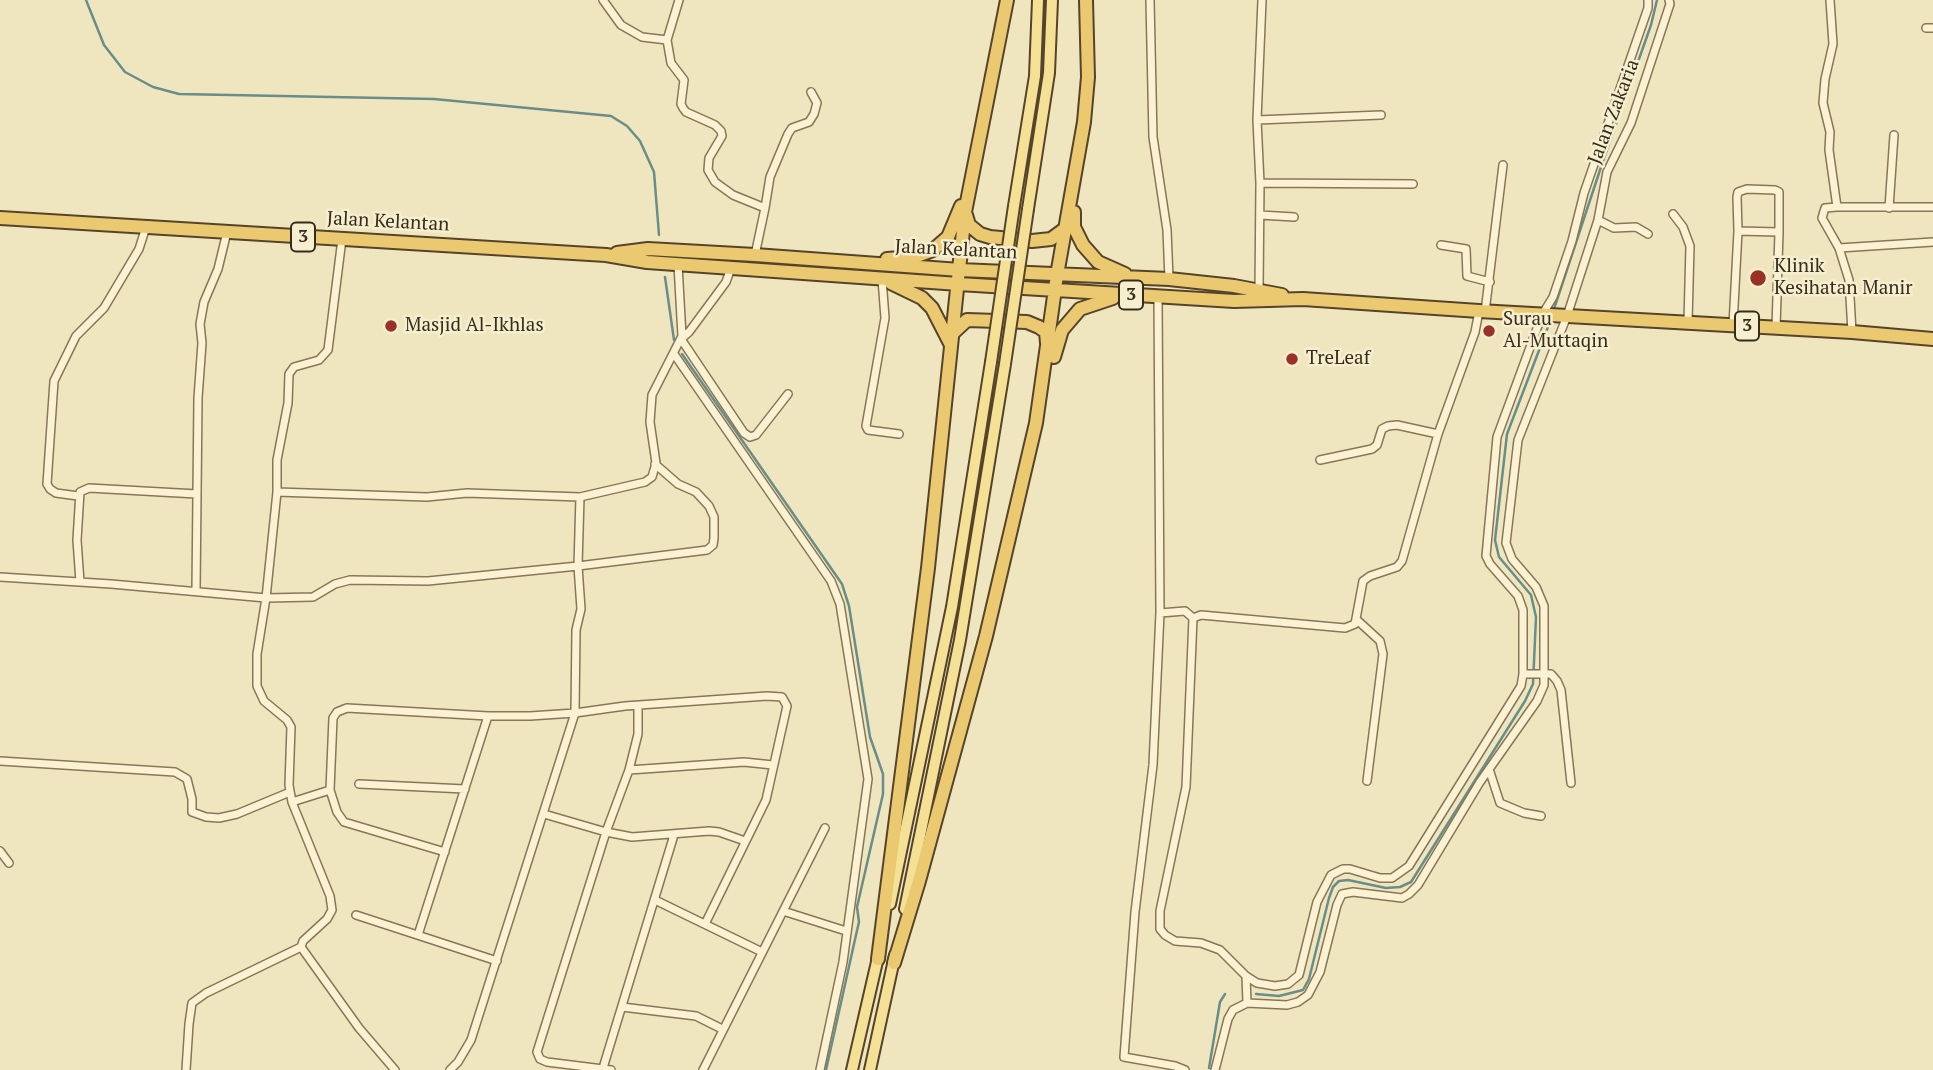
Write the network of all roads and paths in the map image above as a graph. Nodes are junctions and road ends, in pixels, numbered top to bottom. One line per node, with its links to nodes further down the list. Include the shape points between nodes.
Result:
1 (603, 0): 12 (street, via 621,25 642,37)
2 (679, 0): 12 (street)
3 (1007, 0): 19 (highway)
4 (1038, 0): 123 (main road, bridge, via 1035,76 952,607)
5 (1052, 0): 125 (main road, bridge, via 1049,73 960,640)
6 (1086, 0): 18 (highway, via 1088,77)
7 (1150, 0): 53 (street, via 1153,137)
8 (1262, 0): 15 (street)
9 (1648, 0): 22 (street)
10 (1669, 0): 23 (street, Jalan Zakaria, via 1631,123)
11 (1830, 0): 24 (street, via 1833,44 1823,103)
12 (667, 40): 26 (street, via 671,63 684,80 683,108 721,131 709,158 708,170 715,182)
13 (811, 92): 26 (street, via 817,103 814,114 788,134 770,177)
14 (1381, 115): 15 (street)
15 (1257, 120): 20 (street)
16 (1894, 135): 27 (street)
17 (1503, 165): 54 (street)
18 (1076, 170): 35 (highway); 51 (highway, via 1073,227 1083,245 1098,262 1121,273)
19 (971, 179): 28 (highway); 46 (highway, via 948,237 933,250 914,257)
20 (1260, 183): 21 (street); 30 (street)
21 (1413, 184)
22 (1586, 193): 23 (street); 62 (street, via 1553,297)
23 (1600, 198): 33 (street, Jalan Zakaria)
24 (1837, 207): 27 (street); 43 (street, via 1825,208 1822,218)
25 (1933, 207): 27 (street)
26 (765, 208): 44 (street)
27 (1889, 208)
28 (965, 212): 35 (highway, via 969,225 990,237 1051,239); 49 (highway)
29 (1673, 214): 63 (street, via 1690,246)
30 (1260, 215): 31 (street); 57 (street)
31 (1294, 217)
32 (0, 218): 34 (highway, Jalan Kelantan / 3)
33 (1598, 220): 39 (street, via 1614,228 1636,227); 62 (street, Jalan Zakaria)
34 (146, 227): 37 (highway, Jalan Kelantan / 3); 80 (street, via 139,249 104,308 76,337 54,381 47,484 56,493)
35 (1066, 227): 50 (highway)
36 (1738, 231): 38 (street); 38 (street, via 1738,192 1747,188 1779,192); 64 (street)
37 (227, 232): 40 (highway, Jalan Kelantan / 3); 79 (street, via 200,324)
38 (1779, 232): 65 (street)
39 (1648, 234)
40 (342, 239): 45 (highway, Jalan Kelantan / 3); 78 (street, via 326,355 294,367 289,374)
41 (1933, 242): 43 (street)
42 (1441, 245): 54 (street, via 1466,249 1466,276)
43 (1839, 248): 66 (street, via 1849,280)
44 (755, 254): 45 (highway, Jalan Kelantan / 3, via 648,249); 46 (highway, Jalan Kelantan / 3)
45 (606, 255): 47 (highway, Jalan Kelantan / 3)
46 (855, 263): 49 (highway, Jalan Kelantan / 3)
47 (678, 265): 48 (highway, Jalan Kelantan / 3); 67 (street)
48 (731, 268): 52 (highway, Jalan Kelantan / 3); 67 (street, via 726,282)
49 (960, 270): 50 (highway, Jalan Kelantan / 3); 55 (highway)
50 (1057, 275): 51 (highway, Jalan Kelantan / 3); 56 (highway)
51 (1155, 278): 53 (highway, Jalan Kelantan / 3)
52 (882, 279): 55 (highway, Jalan Kelantan / 3); 68 (highway, via 922,299); 74 (street, via 885,318 866,426)
53 (1169, 279): 57 (highway, Jalan Kelantan / 3)
54 (1490, 282): 61 (street)
55 (959, 284): 56 (highway, Jalan Kelantan / 3); 68 (highway)
56 (1055, 290): 58 (highway, Jalan Kelantan / 3); 70 (highway)
57 (1259, 290): 60 (highway, Jalan Kelantan / 3)
58 (1130, 295): 59 (highway, Jalan Kelantan / 3); 73 (highway, via 1080,309 1062,330)
59 (1158, 295): 60 (highway, Jalan Kelantan / 3); 87 (street)
60 (1303, 299): 61 (highway, Jalan Kelantan / 3)
61 (1482, 311): 62 (highway, Jalan Kelantan / 3); 75 (street)
62 (1554, 315): 63 (highway, Jalan Kelantan / 3); 90 (street, via 1518,440 1506,543 1544,606); 91 (street, via 1497,438 1485,545 1490,564 1518,596 1523,610)
63 (1688, 322): 64 (highway, Jalan Kelantan / 3)
64 (1733, 326): 65 (highway, Jalan Kelantan / 3)
65 (1776, 328): 66 (highway, Jalan Kelantan / 3)
66 (1852, 332): 69 (highway, Jalan Kelantan / 3)
67 (681, 339): 71 (street); 72 (street, via 750,437)
68 (952, 339): 70 (highway, via 967,320 1027,322 1045,332); 123 (highway, via 906,754)
69 (1933, 340)
70 (1048, 347): 73 (highway)
71 (674, 354): 77 (street, via 652,395 650,422); 119 (street, via 836,592 868,775)
72 (788, 394)
73 (1036, 422): 125 (highway, via 983,648)
74 (899, 434)
75 (1438, 434): 76 (street, via 1388,426 1371,449); 89 (street, via 1402,561 1363,581)
76 (1320, 460)
77 (656, 464): 81 (street, via 645,482); 82 (street, via 709,506 714,517 713,545 701,552)
78 (277, 492): 81 (street); 86 (street)
79 (197, 494): 80 (street, via 89,488); 85 (street)
80 (78, 496): 84 (street)
81 (580, 497): 82 (street)
82 (578, 566): 86 (street, via 428,581 350,580 313,597); 93 (street)
83 (0, 577): 84 (street)
84 (80, 582): 85 (street)
85 (196, 591): 86 (street)
86 (267, 598): 104 (street, via 257,654 257,686 264,701 291,727)
87 (1163, 612): 88 (street, via 1188,611); 138 (street, via 1124,1057)
88 (1193, 618): 89 (street, via 1201,615 1345,628 1353,626); 126 (street, via 1186,787 1160,929 1175,941 1220,950)
89 (1356, 619): 99 (street, via 1380,641 1383,654)
90 (1543, 673): 91 (street); 97 (street, via 1537,701); 100 (street, via 1551,674 1561,690)
91 (1526, 674): 126 (street, via 1409,866 1392,878 1350,869 1331,875 1317,902 1294,981 1275,986)
92 (638, 707): 93 (street); 96 (street, via 782,697 787,706); 98 (street, via 638,734)
93 (575, 713): 94 (street); 106 (street)
94 (488, 716): 102 (street); 103 (street, via 347,708 337,712)
95 (0, 761): 104 (street, via 174,772 187,779 192,812 206,817 237,814)
96 (773, 765): 98 (street, via 744,762); 111 (street, via 766,800)
97 (1489, 769): 107 (street, via 1497,802); 127 (street, via 1409,894 1402,898 1342,894 1320,972 1308,995 1287,1005)
98 (629, 770): 109 (street)
99 (1367, 781)
100 (1571, 783)
101 (359, 784): 102 (street)
102 (465, 789): 113 (street)
103 (330, 790): 105 (street); 113 (street, via 344,822)
104 (290, 792): 105 (street)
105 (292, 802): 121 (street, via 332,910)
106 (544, 814): 109 (street); 124 (street)
107 (1541, 816)
108 (825, 828): 116 (street)
109 (606, 832): 110 (street, via 632,837); 130 (street, via 537,1052 547,1062)
110 (674, 835): 111 (street, via 719,832); 115 (street)
111 (745, 841): 118 (street)
112 (0, 851): 114 (street)
113 (445, 852): 120 (street)
114 (9, 863)
115 (655, 900): 118 (street); 128 (street)
116 (783, 911): 119 (street); 122 (street)
117 (356, 915): 120 (street)
118 (705, 924): 122 (street)
119 (846, 931): 135 (street)
120 (418, 935): 124 (street)
121 (301, 947): 131 (street, via 192,1003); 132 (street)
122 (762, 952): 129 (street)
123 (878, 959): 136 (main road)
124 (497, 961): 133 (street, via 471,1040)
125 (894, 962): 137 (main road)
126 (1246, 976): 127 (street)
127 (1247, 1003): 139 (street, via 1233,1010 1228,1019)
128 (622, 1007): 129 (street, via 696,1016); 130 (street)
129 (722, 1029): 134 (street)
130 (607, 1069)
131 (186, 1070)
132 (395, 1070)
133 (450, 1070)
134 (703, 1070)
135 (820, 1070)
136 (852, 1070)
137 (870, 1070)
138 (1185, 1070)
139 (1215, 1070)

